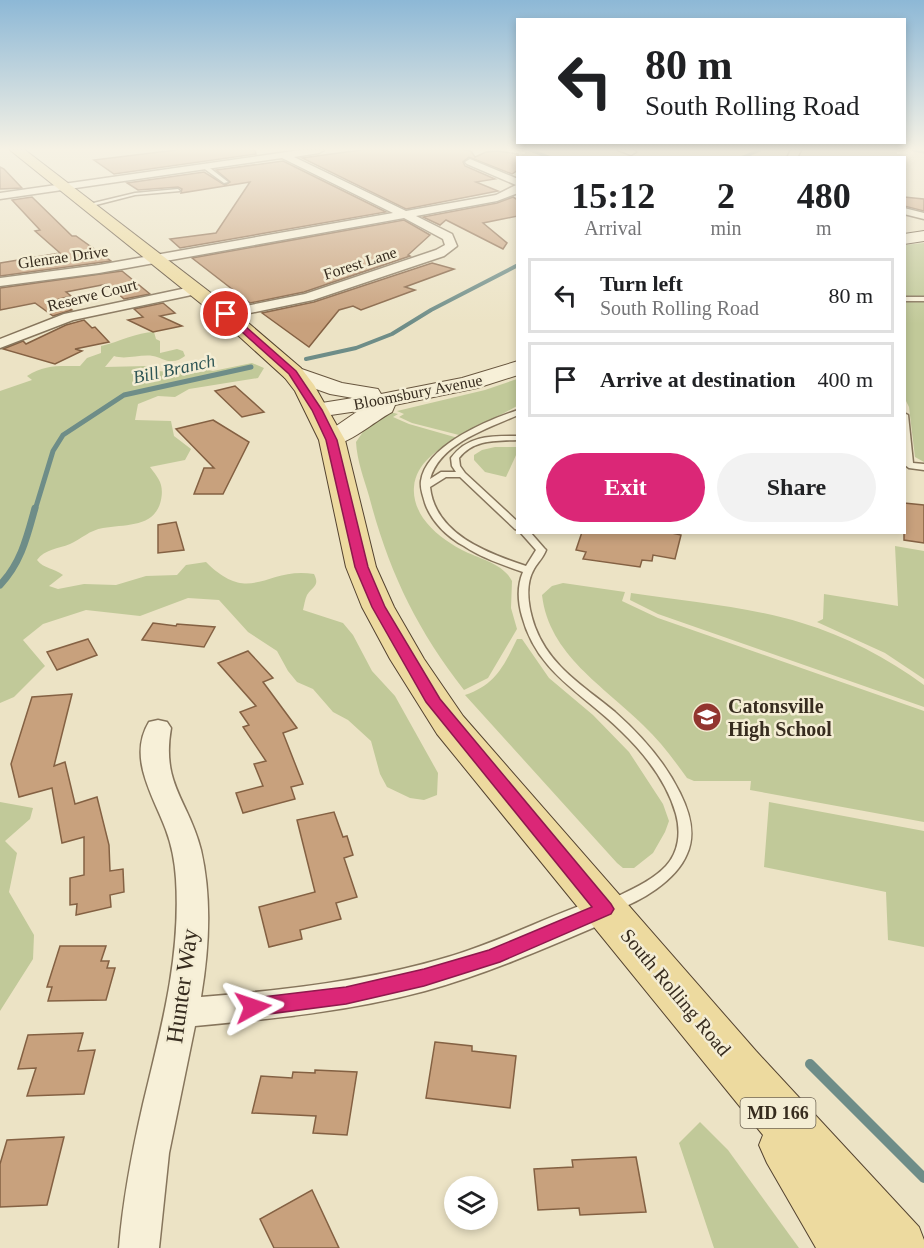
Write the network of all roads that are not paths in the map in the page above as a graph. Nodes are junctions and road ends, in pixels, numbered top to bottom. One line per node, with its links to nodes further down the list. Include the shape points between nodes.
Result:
1 (92, 208): 9 (main road, South Rolling Road / MD 166)
2 (389, 208): 5 (street, Forest Lane)
3 (440, 208): 5 (street, Glenrae Drive)
4 (906, 211): 6 (street)
5 (403, 215): 9 (street, Glenrae Drive); 14 (street, Forest Lane, via 448,237 451,246 342,287)
6 (924, 216)
7 (924, 236): 8 (main road)
8 (906, 239)
9 (156, 259): 10 (street, Glenrae Drive); 11 (main road, South Rolling Road / MD 166)
10 (0, 282)
11 (196, 290): 14 (main road, South Rolling Road / MD 166); 15 (street, Reserve Court, via 69,317)
12 (906, 299): 13 (lane)
13 (924, 299)
14 (226, 314): 17 (main road, South Rolling Road / MD 166)
15 (0, 344)
16 (516, 368): 18 (main road, Bloomsbury Avenue)
17 (293, 373): 18 (main road, via 350,391); 19 (main road, South Rolling Road / MD 166)
18 (431, 393): 19 (main road, Bloomsbury Avenue); 23 (main road, via 379,409)
19 (317, 410): 23 (main road, South Rolling Road / MD 166)
20 (516, 413): 26 (lane, via 450,448 435,461)
21 (906, 434): 24 (lane, via 909,465)
22 (516, 438): 25 (lane, via 465,446 455,458)
23 (332, 440): 31 (main road, South Rolling Road / MD 166, via 361,567 407,659 450,725)
24 (924, 467)
25 (462, 475): 26 (lane, via 444,474); 27 (lane)
26 (425, 486): 29 (lane, via 436,518 457,537)
27 (516, 525)
28 (526, 534): 29 (lane, via 541,550)
29 (528, 570): 31 (lane, via 526,613 550,662 614,717 651,759 675,793 685,819 686,842 677,863 657,880)
30 (158, 728): 32 (street, Hunter Way, via 152,761 186,847 191,882 192,933)
31 (605, 909): 32 (street, via 493,956 424,977 346,995); 33 (main road, South Rolling Road / MD 166)
32 (182, 1013): 34 (street, Hunter Way, via 152,1143)
33 (738, 1066): 35 (main road); 36 (main road, South Rolling Road / MD 166)
34 (139, 1248)
35 (848, 1248)
36 (898, 1248)

